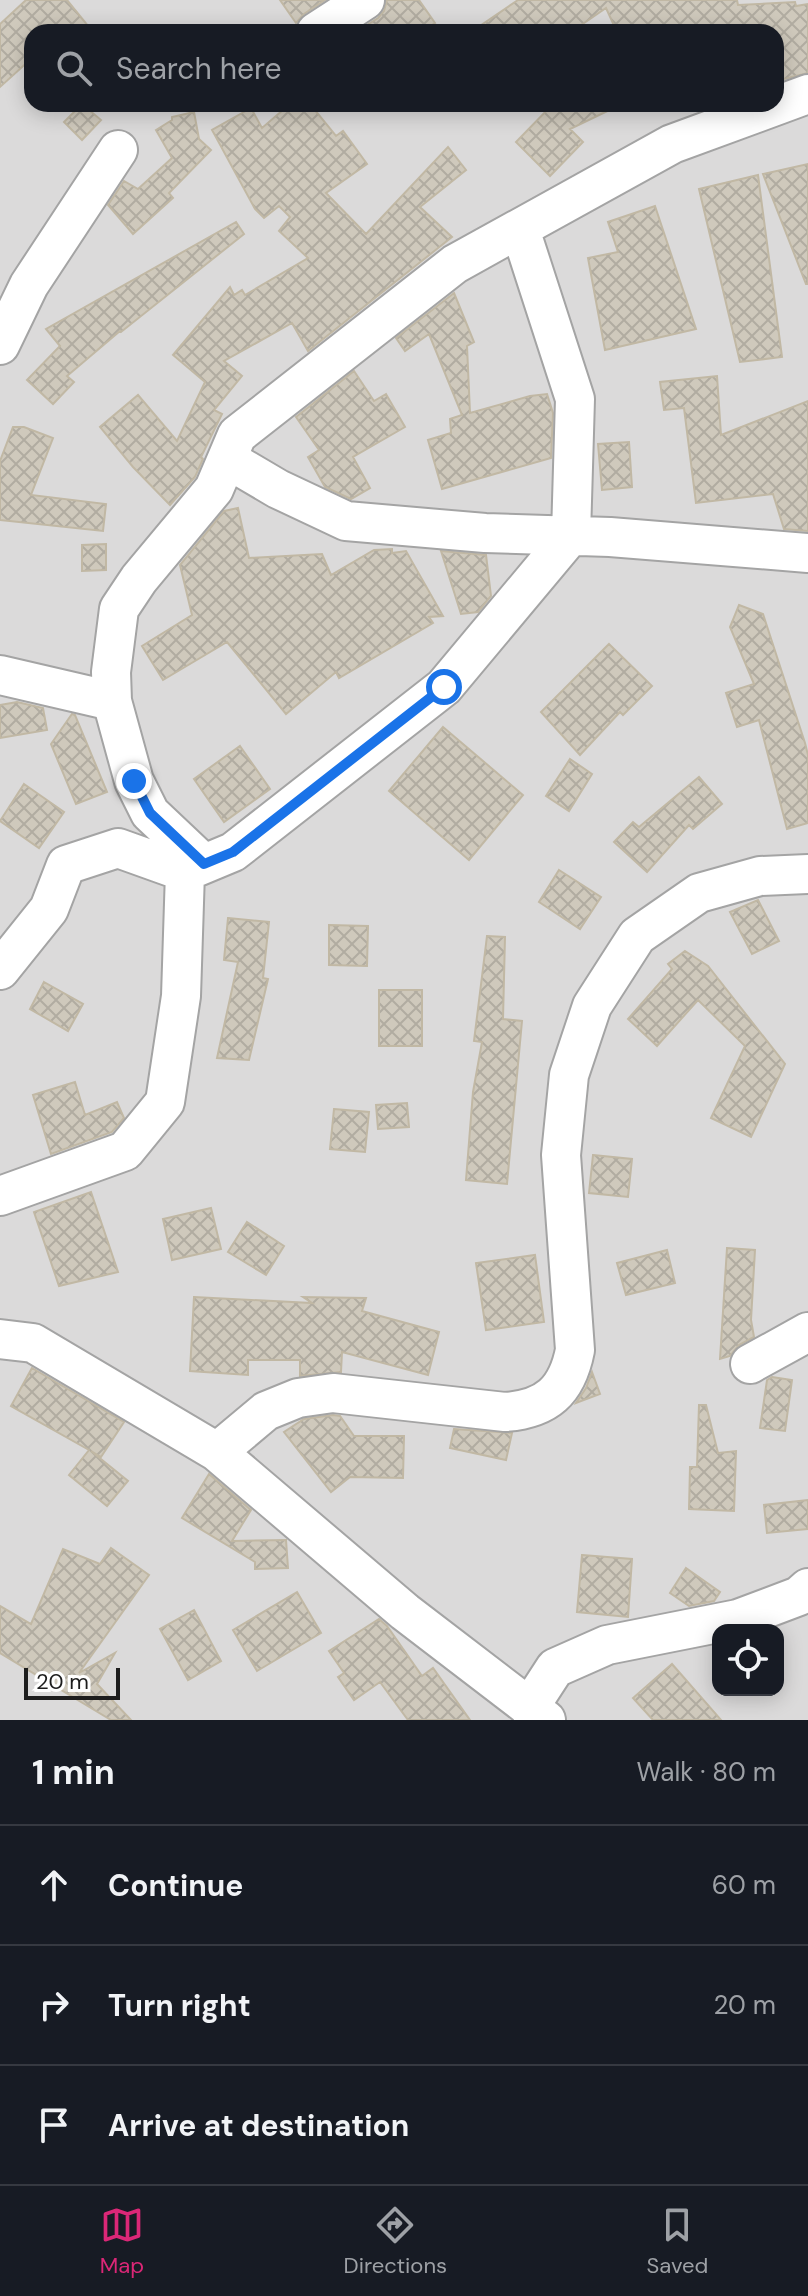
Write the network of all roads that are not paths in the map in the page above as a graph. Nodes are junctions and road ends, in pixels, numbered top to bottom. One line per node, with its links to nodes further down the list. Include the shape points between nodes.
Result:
1 (365, 0): 2 (street)
2 (328, 24)
3 (808, 94): 4 (street)
4 (784, 103)
5 (759, 112): 7 (street, via 672,144)
6 (118, 150): 8 (street, via 29,285)
7 (520, 229): 9 (street, via 455,264 237,435); 10 (street, via 575,399)
8 (0, 345)
9 (227, 459): 10 (street, via 346,521); 13 (street, via 214,489 119,609)
10 (571, 535): 11 (street); 14 (street, via 444,687 233,852)
11 (808, 553)
12 (0, 675): 13 (street)
13 (112, 701): 14 (street, via 134,781 150,813)
14 (195, 868): 16 (street, via 118,848 66,865 49,909); 17 (street, via 165,1102 125,1151)
15 (808, 874): 21 (street, via 760,876 699,893 637,936 592,1006 569,1075 561,1155 575,1350 560,1388 526,1411 505,1412 333,1393 298,1398 266,1411)
16 (0, 970)
17 (0, 1196)
18 (808, 1332): 20 (street)
19 (0, 1339): 21 (street, via 33,1343)
20 (750, 1364)
21 (217, 1452): 23 (street, via 405,1612)
22 (808, 1588): 23 (street, via 738,1619 607,1645 555,1668)
23 (537, 1714)

